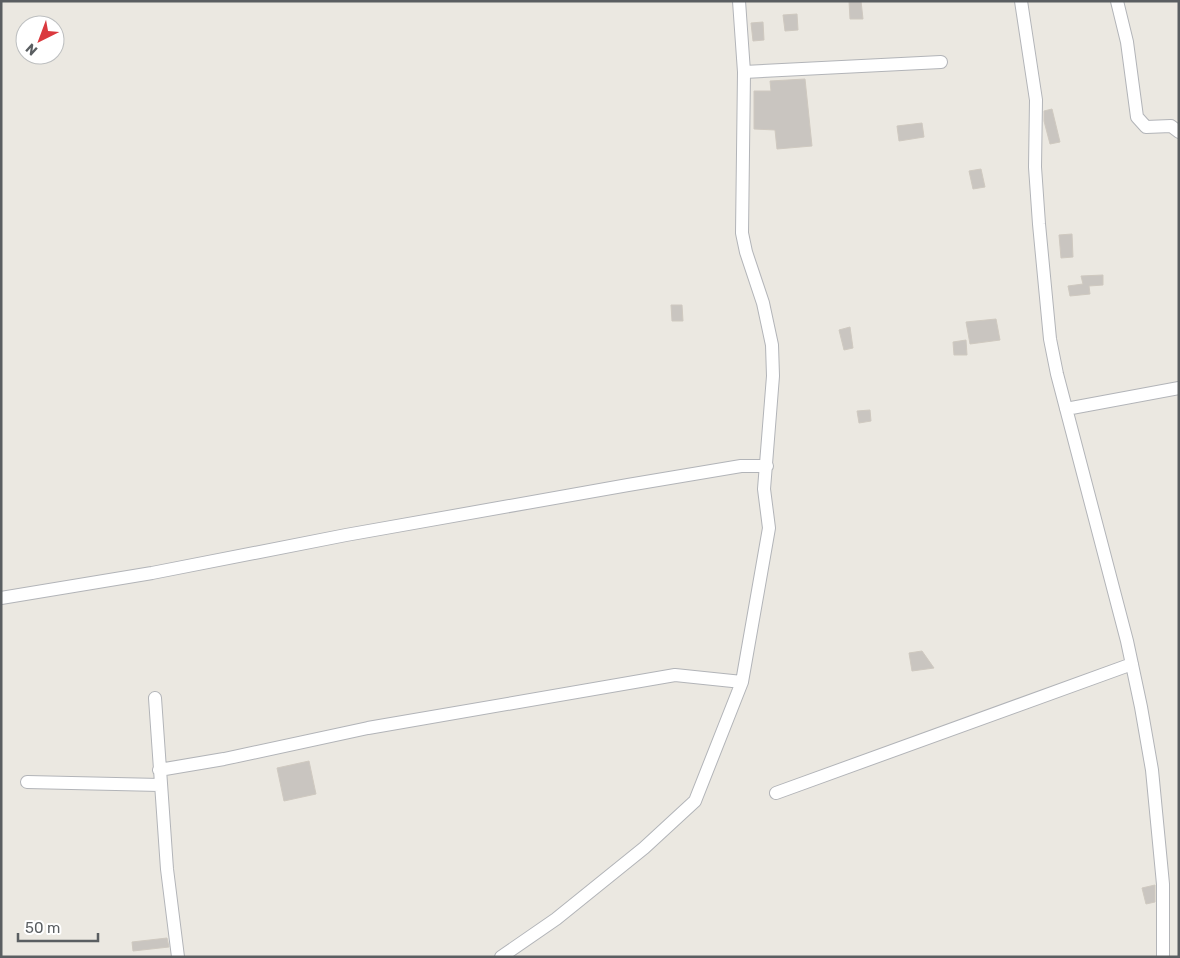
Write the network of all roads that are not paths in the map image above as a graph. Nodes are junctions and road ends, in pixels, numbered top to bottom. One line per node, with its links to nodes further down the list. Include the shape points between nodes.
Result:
1 (739, 1): 5 (street)
2 (1021, 1): 8 (street, via 1036,100 1035,167 1050,339)
3 (1117, 1): 6 (street, via 1127,42 1137,117 1146,127 1171,126)
4 (941, 62): 5 (street)
5 (744, 72): 9 (street, via 742,233 772,345)
6 (1179, 132)
7 (1179, 388): 8 (street)
8 (1066, 409): 11 (street)
9 (767, 466): 10 (street, via 741,466 628,484); 12 (street, via 764,489 769,528)
10 (1, 598)
11 (1132, 664): 17 (street); 20 (street, via 1152,770 1163,884)
12 (742, 682): 14 (street, via 675,675 368,728); 19 (street, via 695,801 644,848 556,919)
13 (155, 698): 14 (street)
14 (159, 770): 16 (street)
15 (27, 782): 16 (street)
16 (160, 785): 18 (street)
17 (776, 793)
18 (178, 957)
19 (501, 957)
20 (1162, 957)

